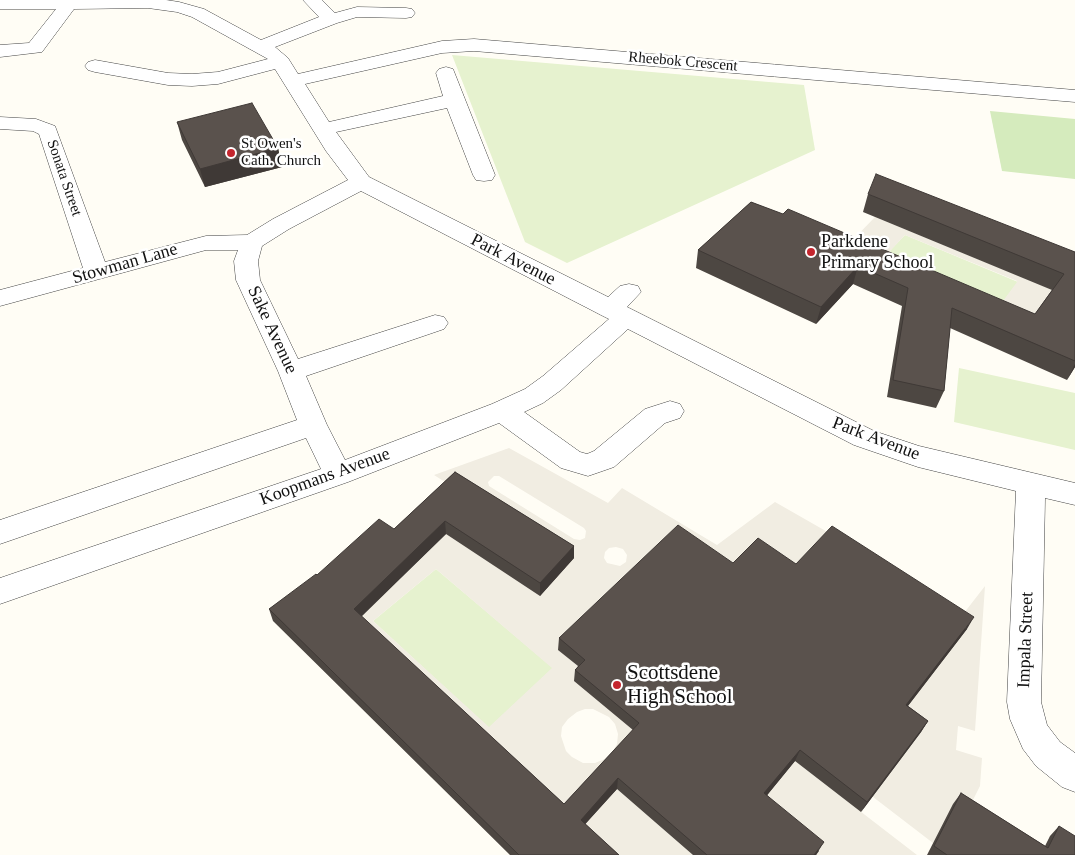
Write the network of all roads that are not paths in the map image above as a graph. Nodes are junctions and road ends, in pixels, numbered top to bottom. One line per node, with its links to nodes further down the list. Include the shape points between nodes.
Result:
1 (312, 0): 5 (street)
2 (0, 4): 3 (street, Park Avenue)
3 (69, 4): 6 (street, Park Avenue, via 148,3 179,7 198,13); 7 (street, via 34,48)
4 (406, 13): 5 (street, via 363,11)
5 (331, 19): 6 (street)
6 (262, 46): 9 (street, Park Avenue, via 274,54)
7 (0, 51)
8 (95, 66): 9 (street, Rheebok Crescent, via 192,80)
9 (287, 72): 11 (street, Rheebok Crescent, via 442,46 474,45); 14 (street, Park Avenue)
10 (446, 73): 12 (street)
11 (1075, 96)
12 (454, 100): 14 (street); 15 (street)
13 (0, 123): 18 (street, Sonata Street, via 36,124 48,130)
14 (323, 129): 16 (street, Park Avenue)
15 (484, 175)
16 (361, 182): 17 (street); 20 (street, Park Avenue)
17 (252, 242): 18 (street, Stowman Lane, via 206,243); 22 (street, Sake Avenue, via 246,261 248,280)
18 (96, 272): 19 (street, Stowman Lane)
19 (0, 298)
20 (622, 306): 23 (street, Koopmans Avenue, via 552,383 534,396); 27 (street, Park Avenue, via 864,438 918,456)
21 (435, 323): 22 (street)
22 (292, 371): 25 (street, Sake Avenue)
23 (502, 411): 24 (street, via 571,460 588,465 618,456 652,419); 26 (street, Koopmans Avenue)
24 (670, 411)
25 (313, 425): 26 (street, Sake Avenue); 29 (street)
26 (338, 474): 30 (street, Koopmans Avenue)
27 (1031, 485): 28 (street, Park Avenue); 31 (street, Impala Street, via 1024,702 1035,737 1048,754)
28 (1075, 494)
29 (0, 532)
30 (0, 591)
31 (1075, 775)

